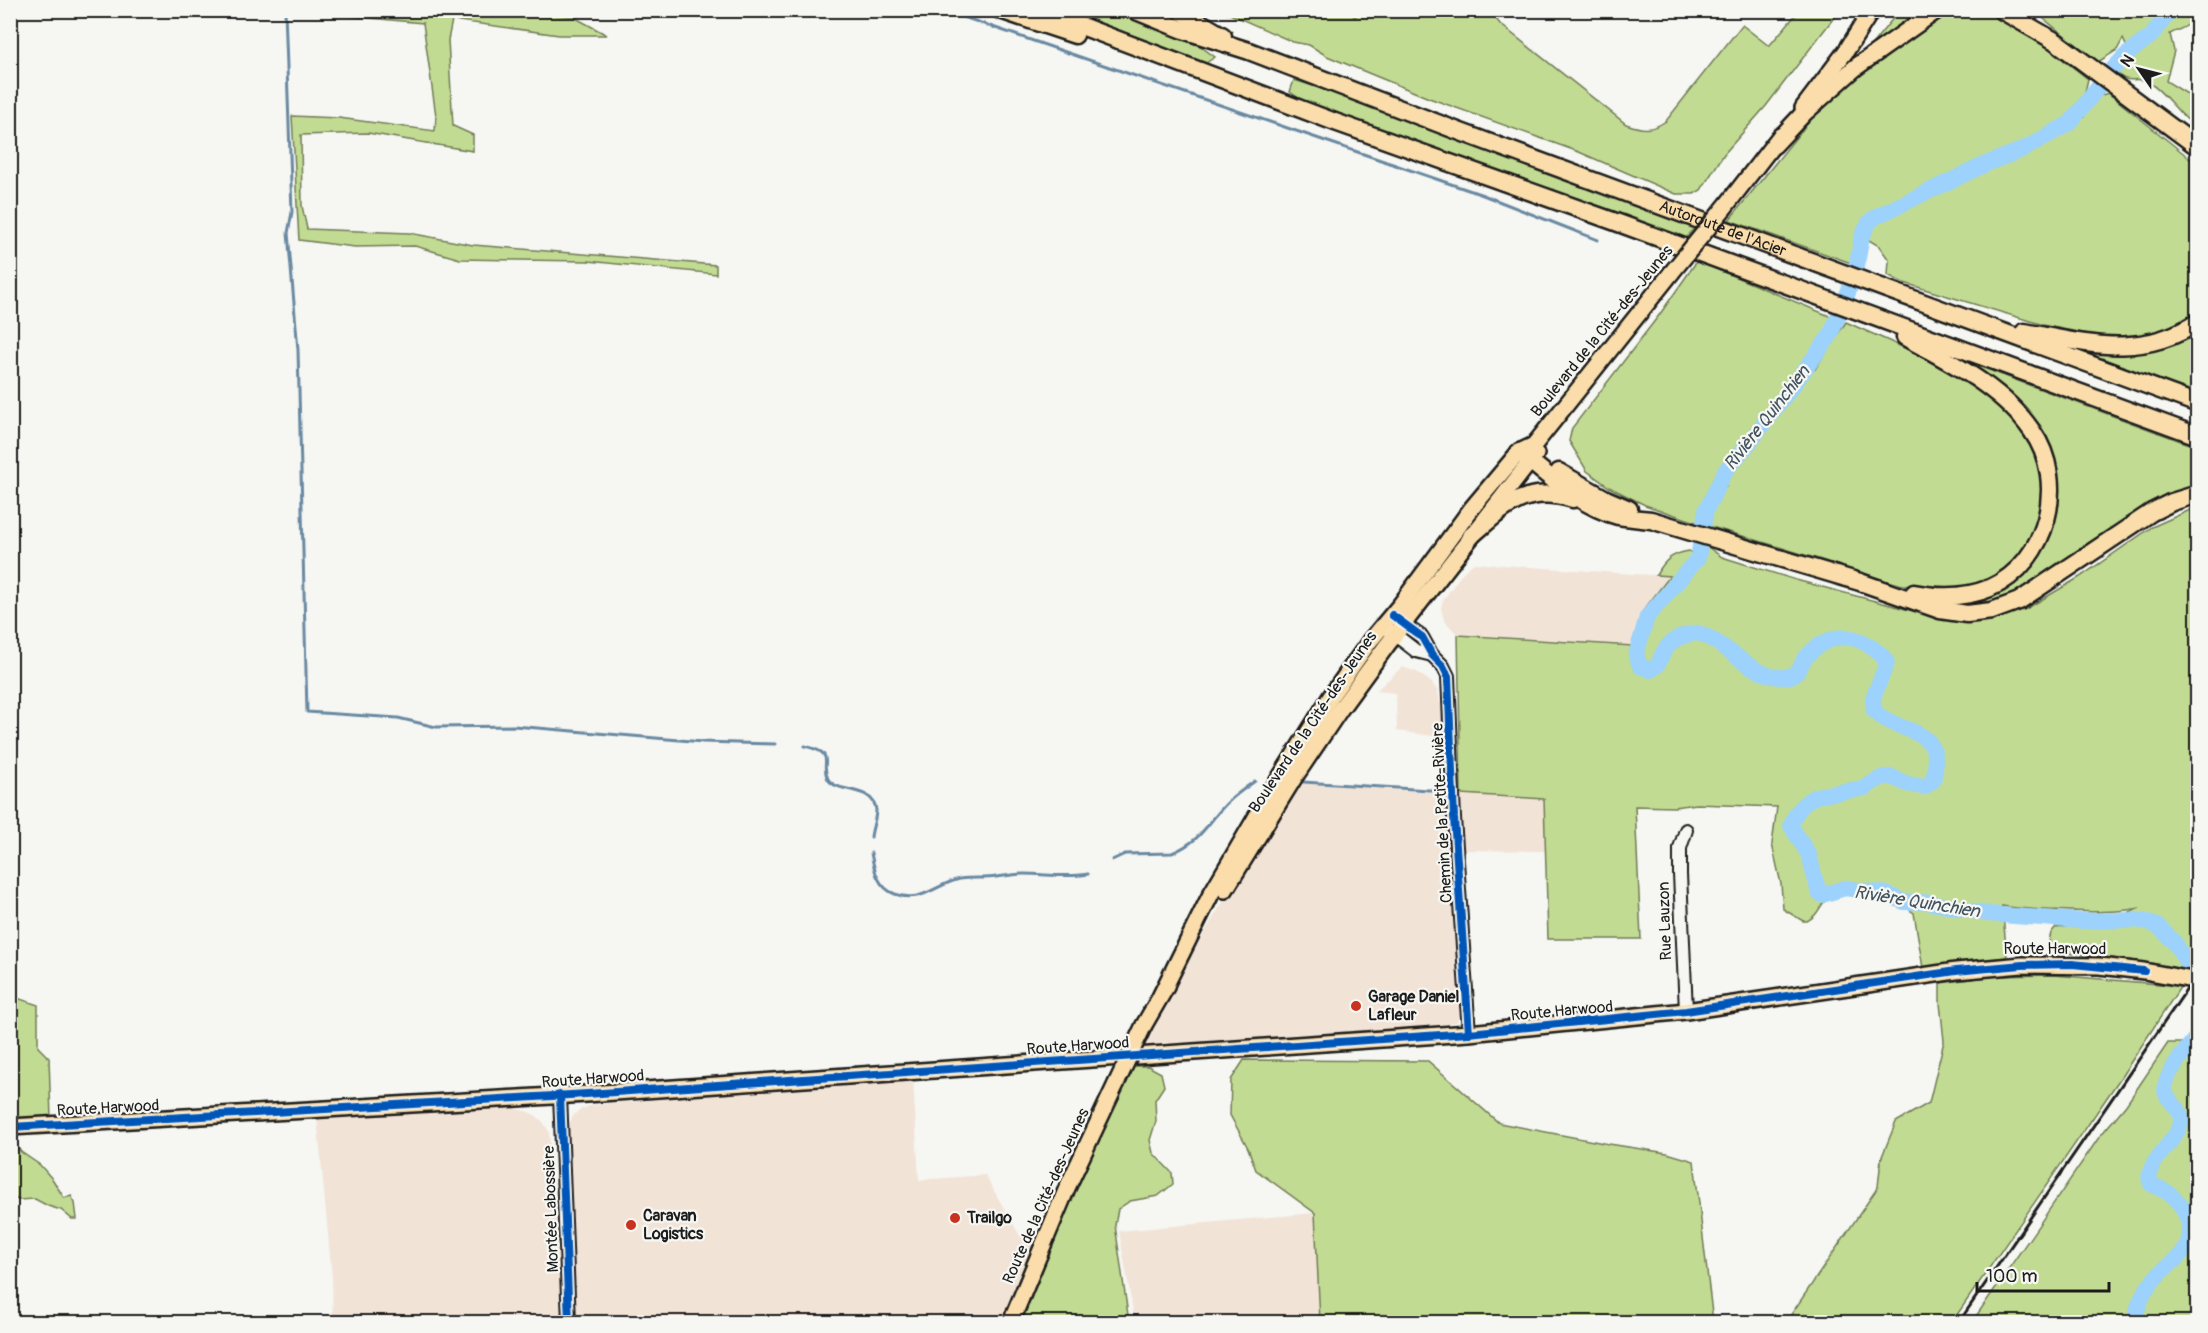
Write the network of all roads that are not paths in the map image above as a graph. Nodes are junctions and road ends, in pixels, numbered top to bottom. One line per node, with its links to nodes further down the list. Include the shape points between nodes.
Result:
1 (1000, 10): 9 (highway)
2 (1039, 10): 9 (highway)
3 (1134, 10): 8 (highway)
4 (1179, 10): 8 (highway)
5 (1872, 10): 11 (main road, Boulevard de la Cité-des-Jeunes, via 1846,51)
6 (1937, 10): 11 (highway, via 1861,63)
7 (2001, 10): 10 (highway, via 2055,41)
8 (1249, 51): 15 (highway, Autoroute de l'Acier)
9 (1335, 122): 13 (highway, Autoroute de l'Acier)
10 (2191, 143): 12 (highway)
11 (1774, 145): 18 (main road, Boulevard de la Cité-des-Jeunes, bridge)
12 (2198, 152)
13 (1854, 310): 17 (highway, Autoroute de l'Acier); 23 (highway, via 1961,368 2010,405 2039,442 2050,491 2047,516 2031,554 2014,573 1990,588 1943,597)
14 (2198, 322): 15 (highway, via 2164,339 2124,346 2083,344)
15 (1979, 324): 16 (highway, Autoroute de l'Acier)
16 (2198, 404)
17 (2198, 436)
18 (1530, 453): 20 (highway, via 1571,493); 21 (highway, via 1567,478); 22 (main road, Boulevard de la Cité-des-Jeunes); 24 (main road, Boulevard de la Cité-des-Jeunes, via 1472,508)
19 (2198, 494): 23 (highway, via 2152,512 2019,601 1992,611 1967,614 1940,610)
20 (1593, 506): 21 (highway, via 1619,516); 22 (highway, via 1558,495 1528,496 1507,506)
21 (1652, 520): 23 (highway)
22 (1471, 536): 24 (main road, Boulevard de la Cité-des-Jeunes)
23 (1860, 582)
24 (1393, 624): 28 (street, Chemin de la Petite-Rivière, via 1416,651 1432,655 1448,676); 29 (main road, Boulevard de la Cité-des-Jeunes, bridge, via 1161,995)
25 (1686, 830): 27 (street, Rue Lauzon, via 1680,848)
26 (2191, 980): 27 (main road, Route Harwood, via 2092,966 2022,965 1956,971)
27 (1686, 1011): 28 (main road, Route Harwood)
28 (1469, 1033): 30 (main road, Route Harwood)
29 (1116, 1084): 33 (main road, Route de la Cité-des-Jeunes, via 1063,1197)
30 (560, 1095): 31 (main road, Route Harwood); 32 (street, Montée Labossière)
31 (10, 1127)
32 (569, 1323)
33 (1011, 1323)

